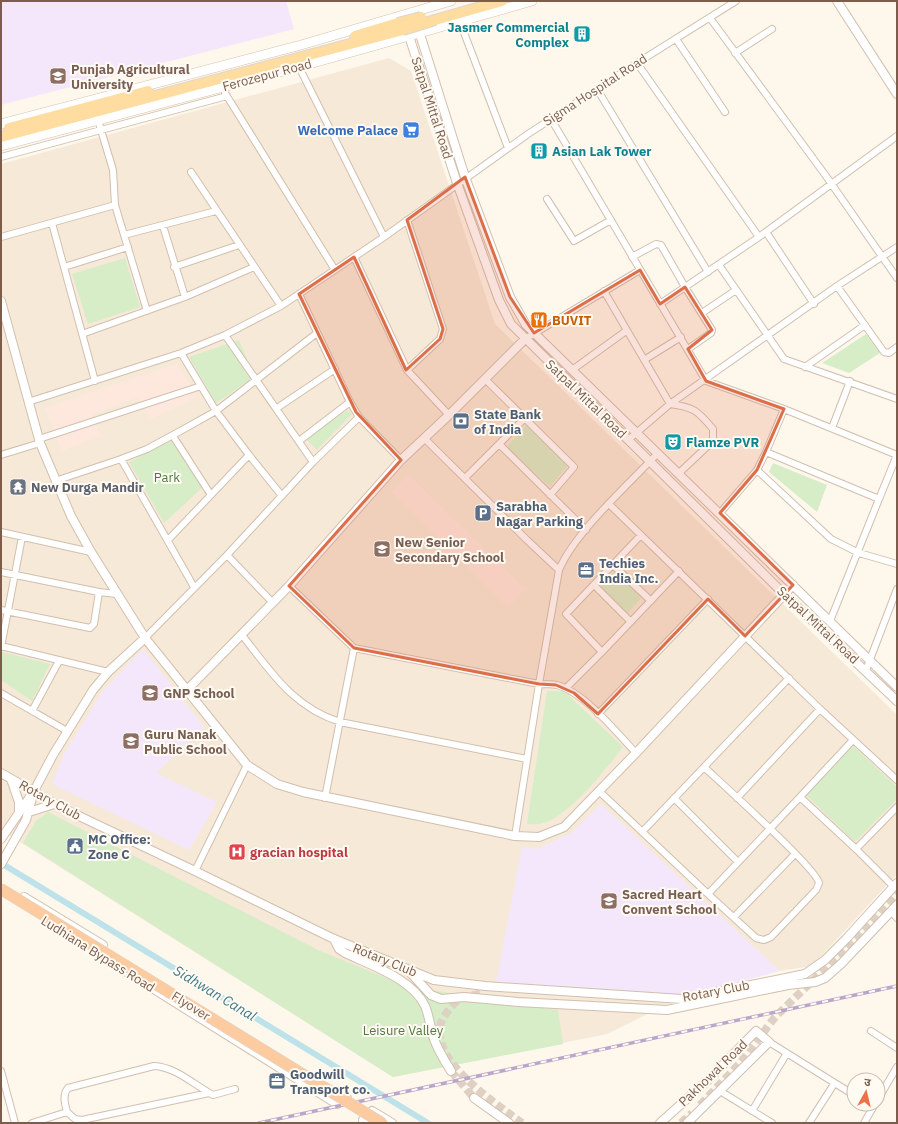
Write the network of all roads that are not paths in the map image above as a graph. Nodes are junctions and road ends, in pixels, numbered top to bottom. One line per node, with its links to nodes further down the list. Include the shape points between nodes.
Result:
1 (451, 1): 7 (main road, Ferozepur Road)
2 (477, 1): 7 (main road)
3 (502, 1): 9 (main road, Ferozepur Road, bridge, via 435,20)
4 (532, 1): 12 (main road, Ferozepur Road)
5 (736, 1): 8 (street, Sigma Hospital Road)
6 (838, 1): 19 (street)
7 (417, 15): 9 (main road, Ferozepur Road, bridge); 12 (street, Satpal Mittal Road)
8 (710, 18): 13 (street, Sigma Hospital Road); 14 (street)
9 (403, 26): 12 (main road, Ferozepur Road); 16 (main road, Ferozepur Road); 24 (main road, Ferozepur Road, via 301,45); 25 (main road); 28 (main road); 34 (street, Satpal Mittal Road)
10 (772, 29): 14 (street)
11 (463, 30): 30 (street)
12 (419, 32): 33 (street, Satpal Mittal Road)
13 (676, 39): 15 (street, Sigma Hospital Road); 21 (street)
14 (734, 52): 35 (street)
15 (637, 63): 18 (street, Sigma Hospital Road); 47 (street)
16 (298, 67): 17 (main road, Ferozepur Road); 46 (street)
17 (222, 87): 20 (street); 23 (main road, Ferozepur Road)
18 (597, 89): 22 (street, Sigma Hospital Road); 60 (street)
19 (897, 94)
20 (227, 96): 26 (street); 58 (street)
21 (725, 112)
22 (551, 119): 30 (street, Sigma Hospital Road); 40 (street)
23 (98, 120): 26 (street); 29 (main road, Ferozepur Road)
24 (1, 124)
25 (1, 130)
26 (100, 131): 31 (street); 37 (street, via 113,170)
27 (897, 136): 35 (street)
28 (1, 137)
29 (1, 146)
30 (508, 148): 33 (street, Sigma Hospital Road)
31 (1, 157)
32 (191, 172): 38 (street)
33 (465, 177): 34 (street, Sigma Hospital Road); 78 (street, Satpal Mittal Road, via 510,297)
34 (457, 183): 39 (street, Sigma Hospital Road); 83 (street, Satpal Mittal Road, via 499,300 511,324)
35 (831, 183): 43 (street); 52 (street)
36 (547, 199): 40 (street, via 574,241)
37 (115, 205): 41 (street); 44 (street)
38 (216, 211): 42 (street); 48 (street)
39 (407, 220): 46 (street, Sigma Hospital Road); 90 (street, via 443,329 440,339)
40 (611, 220): 53 (street)
41 (52, 223): 45 (street); 55 (street)
42 (163, 226): 44 (street); 56 (street)
43 (766, 232): 47 (street); 70 (street)
44 (124, 235): 49 (street)
45 (1, 237)
46 (384, 237): 51 (street, Sigma Hospital Road)
47 (759, 238): 54 (street)
48 (239, 245): 56 (street); 57 (street)
49 (128, 247): 55 (street); 72 (street)
50 (897, 247): 52 (street)
51 (354, 257): 58 (street, Sigma Hospital Road); 90 (street)
52 (882, 257): 61 (street); 62 (street)
53 (632, 258): 59 (street); 63 (street, via 659,244)
54 (719, 264): 60 (street); 64 (street)
55 (64, 267): 79 (street)
56 (174, 267): 67 (street)
57 (254, 267): 67 (street); 71 (street)
58 (335, 270): 66 (street, Sigma Hospital Road)
59 (640, 270): 65 (street); 69 (street)
60 (708, 272): 63 (street)
61 (897, 278)
62 (837, 286): 70 (street); 75 (street)
63 (685, 287): 69 (street); 73 (street)
64 (736, 290): 73 (street); 81 (street)
65 (604, 291): 76 (street); 78 (street)
66 (299, 294): 71 (street, Sigma Hospital Road); 77 (street)
67 (185, 297): 72 (street)
68 (1, 301): 74 (street)
69 (660, 304): 82 (street)
70 (814, 304): 81 (street)
71 (281, 306): 80 (street, Sigma Hospital Road)
72 (147, 311): 79 (street)
73 (702, 313): 85 (street, via 712,331)
74 (3, 315): 99 (street)
75 (865, 325): 84 (street, via 885,353); 88 (street)
76 (626, 331): 87 (street); 91 (street)
77 (317, 333): 89 (street); 92 (street)
78 (534, 333): 83 (street); 91 (street, Satpal Mittal Road)
79 (82, 334): 95 (street)
80 (225, 335): 86 (street, Sigma Hospital Road); 92 (street)
81 (769, 336): 88 (street, via 784,359); 94 (street)
82 (681, 337): 85 (street); 87 (street)
83 (525, 339): 93 (street); 112 (street, Satpal Mittal Road)
84 (897, 348)
85 (688, 349): 94 (street)
86 (181, 353): 95 (street, Sigma Hospital Road); 97 (street)
87 (644, 360): 101 (street)
88 (804, 367): 96 (street)
89 (335, 369): 100 (street); 102 (street)
90 (407, 370): 105 (street)
91 (572, 370): 109 (street, Satpal Mittal Road)
92 (256, 379): 102 (street); 104 (street)
93 (485, 379): 105 (street); 107 (street)
94 (706, 380): 101 (street); 103 (street)
95 (95, 381): 99 (street, Sigma Hospital Road)
96 (850, 381): 98 (street); 108 (street)
97 (201, 386): 104 (street); 113 (street)
98 (897, 399)
99 (28, 402): 113 (street)
100 (350, 402): 106 (street); 114 (street)
101 (670, 404): 109 (street); 126 (street, via 695,409 713,429 714,435 713,441)
102 (277, 408): 114 (street)
103 (784, 409): 108 (street); 116 (street)
104 (216, 411): 110 (street); 120 (street)
105 (449, 415): 111 (street)
106 (359, 417): 122 (street); 124 (street)
107 (525, 418): 115 (street); 130 (street, via 574,466)
108 (832, 428): 119 (street)
109 (637, 433): 112 (street); 117 (street, Satpal Mittal Road)
110 (173, 436): 121 (street); 129 (street)
111 (424, 438): 122 (street); 127 (street)
112 (628, 440): 123 (street, Satpal Mittal Road)
113 (39, 441): 118 (street); 128 (street)
114 (299, 441): 124 (street)
115 (499, 444): 127 (street); 130 (street)
116 (766, 452): 125 (street); 132 (street)
117 (658, 453): 123 (street); 126 (street, Satpal Mittal Road)
118 (1, 455)
119 (897, 455): 132 (street)
120 (249, 456): 129 (street); 131 (street)
121 (121, 459): 128 (street); 139 (street)
122 (401, 460): 151 (street)
123 (650, 461): 133 (street); 156 (street, Satpal Mittal Road)
124 (313, 462): 131 (street)
125 (757, 470): 134 (street); 141 (street, via 822,533)
126 (679, 473): 134 (street, Satpal Mittal Road)
127 (465, 478): 145 (street)
128 (55, 481): 140 (street)
129 (210, 495): 139 (street)
130 (550, 495): 135 (street)
131 (282, 496): 142 (street)
132 (879, 499): 141 (street)
133 (610, 504): 135 (street); 137 (street)
134 (720, 513): 150 (street, Satpal Mittal Road)
135 (586, 530): 145 (street, via 566,555)
136 (1, 532): 138 (street)
137 (641, 535): 144 (street); 146 (street)
138 (22, 537): 140 (street); 148 (street)
139 (168, 540): 152 (street)
140 (91, 552): 155 (street)
141 (859, 553): 143 (street); 162 (street)
142 (227, 555): 152 (street); 159 (street)
143 (897, 564)
144 (613, 565): 149 (street); 158 (street)
145 (559, 570): 175 (street)
146 (679, 571): 157 (street); 158 (street)
147 (1, 572): 148 (street)
148 (15, 575): 154 (street); 161 (street)
149 (594, 585): 163 (street); 169 (street, via 566,614)
150 (793, 585): 156 (street); 162 (street, Satpal Mittal Road)
151 (289, 586): 159 (street); 168 (street)
152 (194, 587): 166 (street)
153 (897, 589): 170 (street)
154 (99, 592): 155 (street); 161 (street, via 94,624 90,628)
155 (116, 594): 166 (street)
156 (784, 594): 165 (street); 172 (street, Satpal Mittal Road)
157 (708, 599): 165 (street); 183 (street)
158 (651, 601): 163 (street)
159 (273, 603): 164 (street)
160 (1, 610): 161 (street)
161 (8, 611): 167 (street)
162 (830, 621): 170 (street, Satpal Mittal Road)
163 (631, 622): 169 (street)
164 (242, 635): 178 (street); 184 (street, via 288,692 312,710)
165 (745, 636): 174 (street); 187 (street)
166 (145, 638): 173 (street); 178 (street)
167 (1, 646): 171 (street)
168 (354, 648): 175 (street); 184 (street)
169 (602, 652): 177 (street)
170 (869, 660): 172 (street); 176 (street, Satpal Mittal Road)
171 (59, 661): 173 (street); 182 (street)
172 (866, 670): 180 (street, Satpal Mittal Road)
173 (108, 672): 185 (street, via 81,706)
174 (790, 678): 181 (street); 190 (street)
175 (539, 684): 177 (street); 188 (street)
176 (897, 687)
177 (566, 688): 183 (street)
178 (186, 691): 189 (street)
179 (1, 693): 182 (street)
180 (897, 700)
181 (820, 708): 186 (street); 199 (street)
182 (32, 711): 185 (street)
183 (598, 714): 187 (street)
184 (340, 722): 188 (street); 197 (street)
185 (67, 732): 194 (street)
186 (853, 740): 193 (street); 196 (street)
187 (636, 753): 195 (street)
188 (527, 759): 206 (street)
189 (247, 765): 197 (street, via 276,784); 212 (street)
190 (704, 767): 198 (street); 199 (street)
191 (1, 773): 192 (street, Rotary Club)
192 (11, 779): 194 (street, Rotary Club); 202 (street, via 19,802)
193 (897, 780)
194 (34, 791): 200 (street, Rotary Club); 202 (street); 203 (street)
195 (600, 792): 205 (street); 206 (street, via 564,827 539,837)
196 (800, 797): 204 (street); 208 (street)
197 (325, 798): 206 (street)
198 (674, 798): 205 (street); 210 (street)
199 (737, 798): 204 (street)
200 (54, 804): 203 (street); 212 (street, Rotary Club)
201 (897, 807): 208 (street)
202 (19, 812): 207 (street)
203 (29, 812): 211 (street)
204 (769, 828): 209 (street); 210 (street)
205 (642, 832): 217 (street)
206 (515, 836)
207 (1, 839)
208 (856, 849): 214 (street)
209 (795, 854): 220 (street); 220 (street, via 815,874 820,883 771,937 764,940 756,938)
210 (738, 862): 217 (street)
211 (1, 864)
212 (195, 871): 222 (street, Rotary Club)
213 (1, 883): 216 (street, Ludhiana Bypass Road, via 349,1097 337,1104)
214 (895, 885): 224 (street, Rotary Club, via 825,960 805,974)
215 (1, 889): 248 (highway, Flyover, bridge)
216 (1, 894)
217 (708, 894): 220 (street)
218 (897, 904): 219 (street)
219 (891, 911): 221 (street); 224 (street, via 842,964 822,980)
220 (734, 917)
221 (897, 918)
222 (334, 939): 223 (street, Rotary Club); 233 (street, via 339,949 345,953 416,992 426,1008 440,1054)
223 (407, 969): 224 (street, via 431,995 441,999 464,997 639,1010 674,1010); 226 (street, Rotary Club, via 434,980 485,986)
224 (788, 981): 226 (street, Rotary Club)
225 (480, 994): 226 (street, via 669,1007)
226 (682, 999)
227 (871, 1031): 229 (street)
228 (770, 1042): 230 (street); 238 (street, Pakhowal Road); 251 (street, Pakhowal Road, via 756,1031 707,1081)
229 (897, 1048)
230 (787, 1053): 235 (street); 242 (street)
231 (897, 1067): 236 (street)
232 (1, 1071): 234 (street)
233 (451, 1071)
234 (2, 1079): 245 (street)
235 (834, 1084): 239 (street); 254 (street)
236 (886, 1086)
237 (235, 1089): 240 (street, via 213,1095)
238 (720, 1091): 242 (street); 252 (street, Pakhowal Road)
239 (846, 1091)
240 (209, 1093): 243 (street, via 88,1120 74,1119); 243 (street, via 170,1069 154,1066 68,1088 64,1092)
241 (474, 1098): 250 (street)
242 (752, 1111): 253 (street)
243 (67, 1112): 246 (street)
244 (870, 1112): 255 (street)
245 (15, 1123)
246 (32, 1123)
247 (368, 1123): 249 (street, via 363,1120 372,1111)
248 (382, 1123)
249 (392, 1123)
250 (509, 1123)
251 (660, 1123)
252 (687, 1123)
253 (772, 1123)
254 (809, 1123)
255 (864, 1123)

